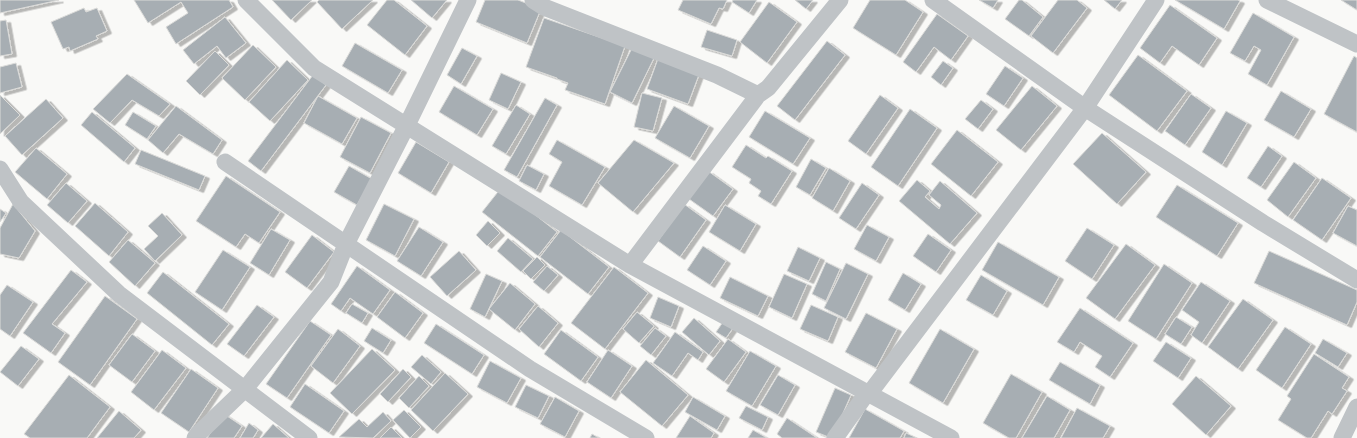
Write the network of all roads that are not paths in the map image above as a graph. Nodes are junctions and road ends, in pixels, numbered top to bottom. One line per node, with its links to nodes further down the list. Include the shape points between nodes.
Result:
1 (246, 0): 11 (street, via 314,68)
2 (468, 0): 11 (street)
3 (533, 0): 9 (street, via 544,7 716,75)
4 (840, 0): 9 (street, via 768,88)
5 (933, 0): 10 (street)
6 (1156, 0): 10 (street)
7 (1267, 0): 8 (street)
8 (1357, 44)
9 (758, 95): 15 (street)
10 (1085, 108): 16 (street, via 1263,223); 18 (street, via 872,390)
11 (407, 125): 14 (street); 15 (street)
12 (225, 162): 14 (street)
13 (0, 169): 17 (street, via 21,202 119,294)
14 (346, 244): 17 (street, via 331,282); 22 (street, via 530,369)
15 (630, 266): 18 (street)
16 (1357, 280)
17 (245, 389): 20 (street); 21 (street)
18 (867, 393): 23 (street); 24 (street)
19 (1357, 408): 25 (street)
20 (195, 438)
21 (310, 438)
22 (646, 438)
23 (835, 438)
24 (951, 438)
25 (1342, 438)

